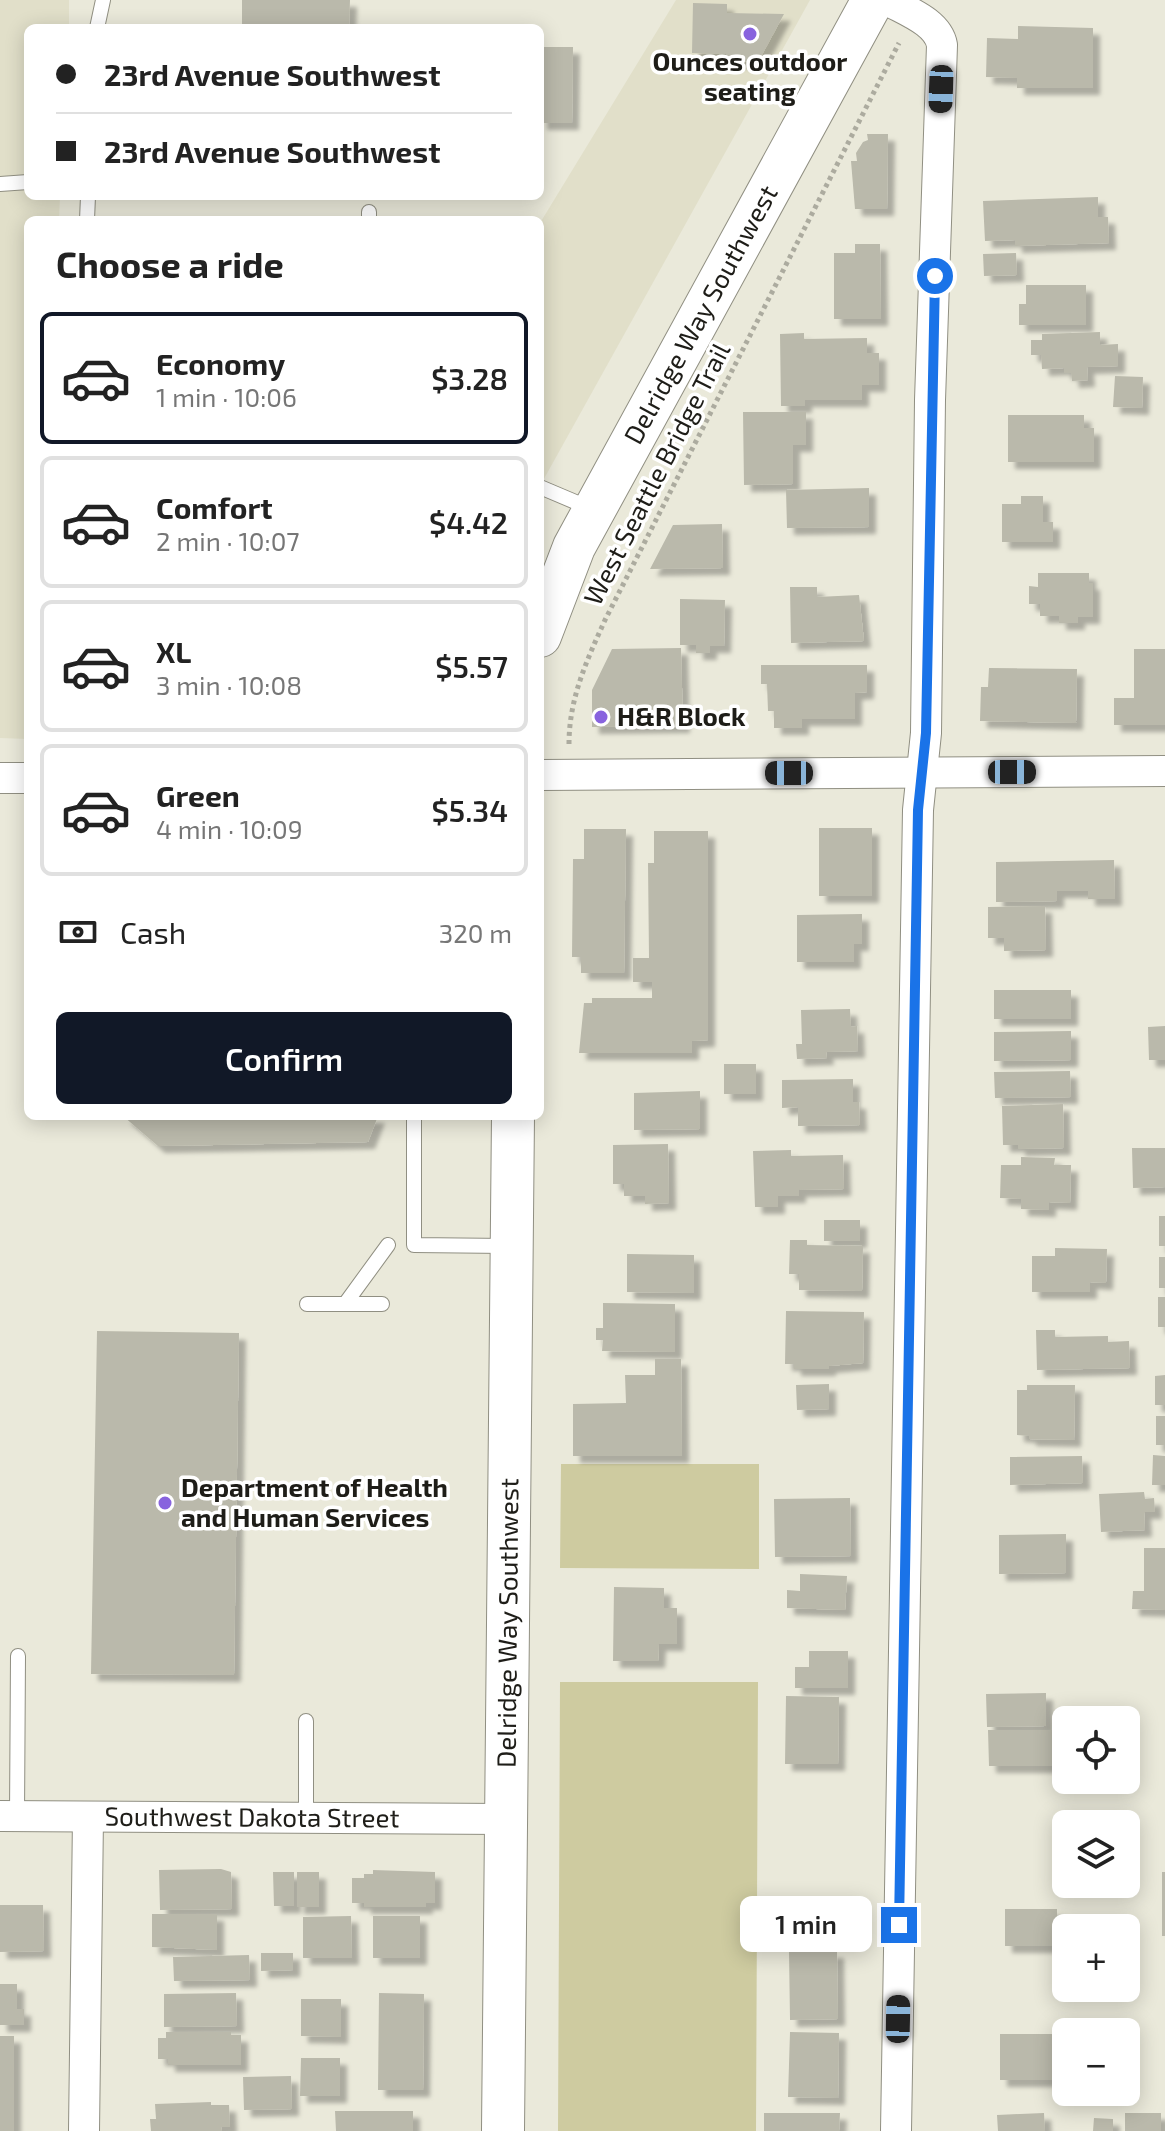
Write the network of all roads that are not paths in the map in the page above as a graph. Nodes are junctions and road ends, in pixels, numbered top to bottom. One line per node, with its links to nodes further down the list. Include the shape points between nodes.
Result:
1 (103, 0): 4 (lane)
2 (873, 0): 8 (main road, Delridge Way Southwest)
3 (887, 0): 11 (street, via 936,31 942,58)
4 (98, 24)
5 (24, 182): 6 (lane)
6 (0, 184)
7 (544, 489): 8 (lane)
8 (596, 511): 9 (main road, Delridge Way Southwest, via 574,547)
9 (544, 626)
10 (1165, 771): 11 (street)
11 (921, 773): 12 (street); 30 (street)
12 (544, 775)
13 (0, 778): 14 (street)
14 (24, 778)
15 (414, 1120): 18 (lane, via 414,1245)
16 (513, 1120): 18 (main road, Delridge Way Southwest)
17 (388, 1245): 20 (lane)
18 (511, 1246): 27 (main road, Delridge Way Southwest)
19 (307, 1304): 20 (lane)
20 (345, 1304): 21 (lane)
21 (382, 1304)
22 (18, 1656): 24 (lane)
23 (306, 1721): 26 (lane)
24 (8, 1816): 25 (street, Southwest Dakota Street)
25 (88, 1817): 26 (street, Southwest Dakota Street); 28 (street)
26 (306, 1818): 27 (street, Southwest Dakota Street)
27 (505, 1819): 29 (main road, Delridge Way Southwest)
28 (84, 2131)
29 (503, 2131)
30 (896, 2131)

